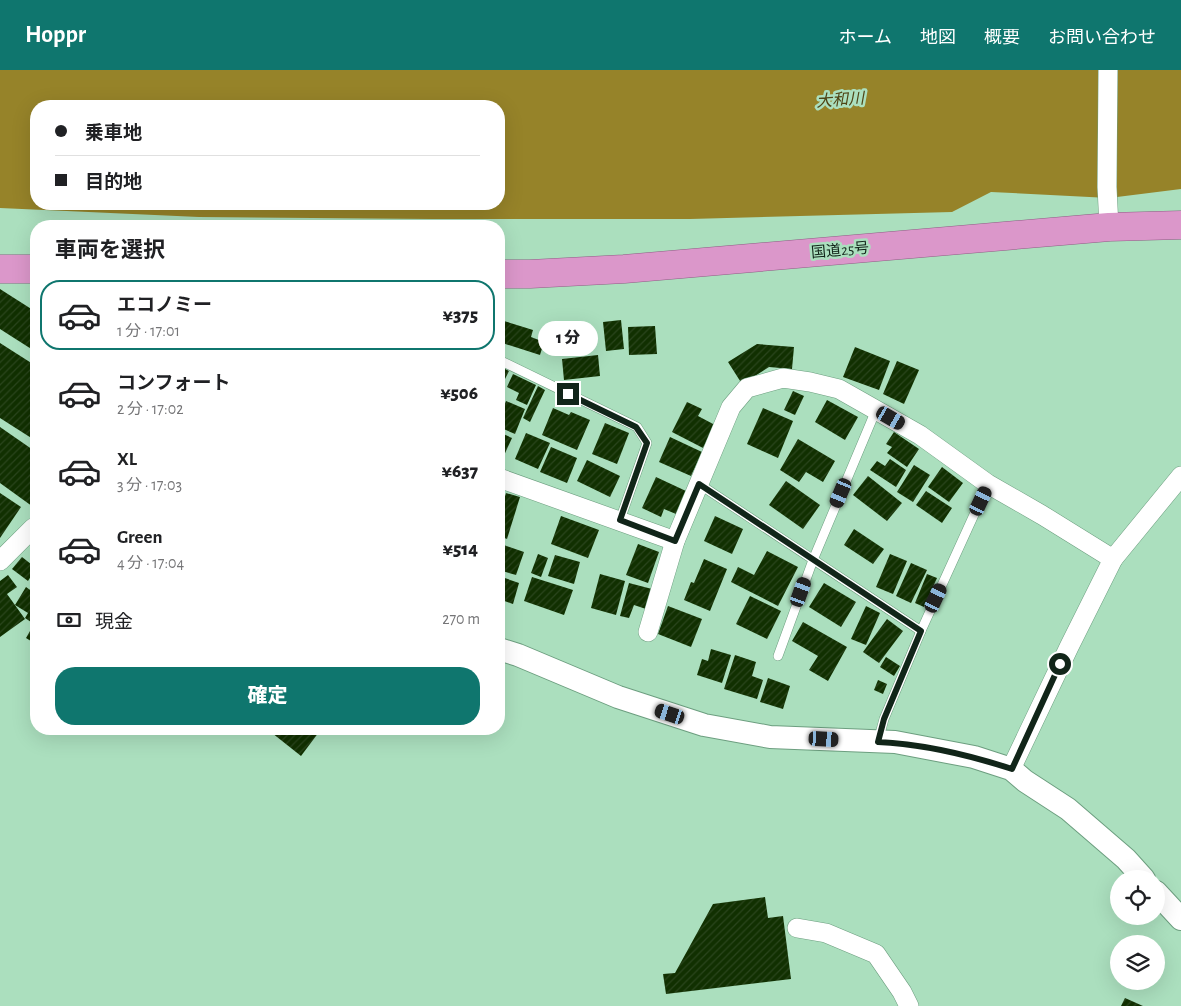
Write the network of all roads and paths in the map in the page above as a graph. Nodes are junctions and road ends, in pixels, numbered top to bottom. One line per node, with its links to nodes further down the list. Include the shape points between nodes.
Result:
1 (1108, 70): 3 (street)
2 (1181, 225): 3 (highway, 国道25号)
3 (1109, 227): 6 (highway, 国道25号, via 624,269)
4 (0, 269): 5 (highway)
5 (30, 269)
6 (505, 274)
7 (505, 363): 13 (lane, via 636,427 647,443)
8 (876, 410): 11 (street, via 839,389 810,382 784,378 747,388 731,407); 12 (street, via 920,435); 16 (lane)
9 (1181, 476): 17 (street)
10 (505, 480): 13 (street)
11 (699, 484): 15 (street); 16 (lane)
12 (988, 484): 17 (street); 19 (lane)
13 (620, 520): 15 (street)
14 (30, 531): 18 (street)
15 (675, 541): 20 (street)
16 (813, 560): 19 (lane); 22 (lane)
17 (1113, 560): 24 (street)
18 (0, 561)
19 (921, 631): 23 (lane, via 884,719)
20 (648, 632)
21 (505, 651): 23 (street, via 618,697 704,725 770,737)
22 (778, 656)
23 (878, 742): 24 (street, via 895,742 974,757)
24 (1012, 769): 25 (street, via 1068,809)
25 (1136, 870)
26 (1165, 902): 27 (street)
27 (1181, 919)
28 (797, 928): 29 (street, via 826,933 876,954)
29 (909, 1006)

